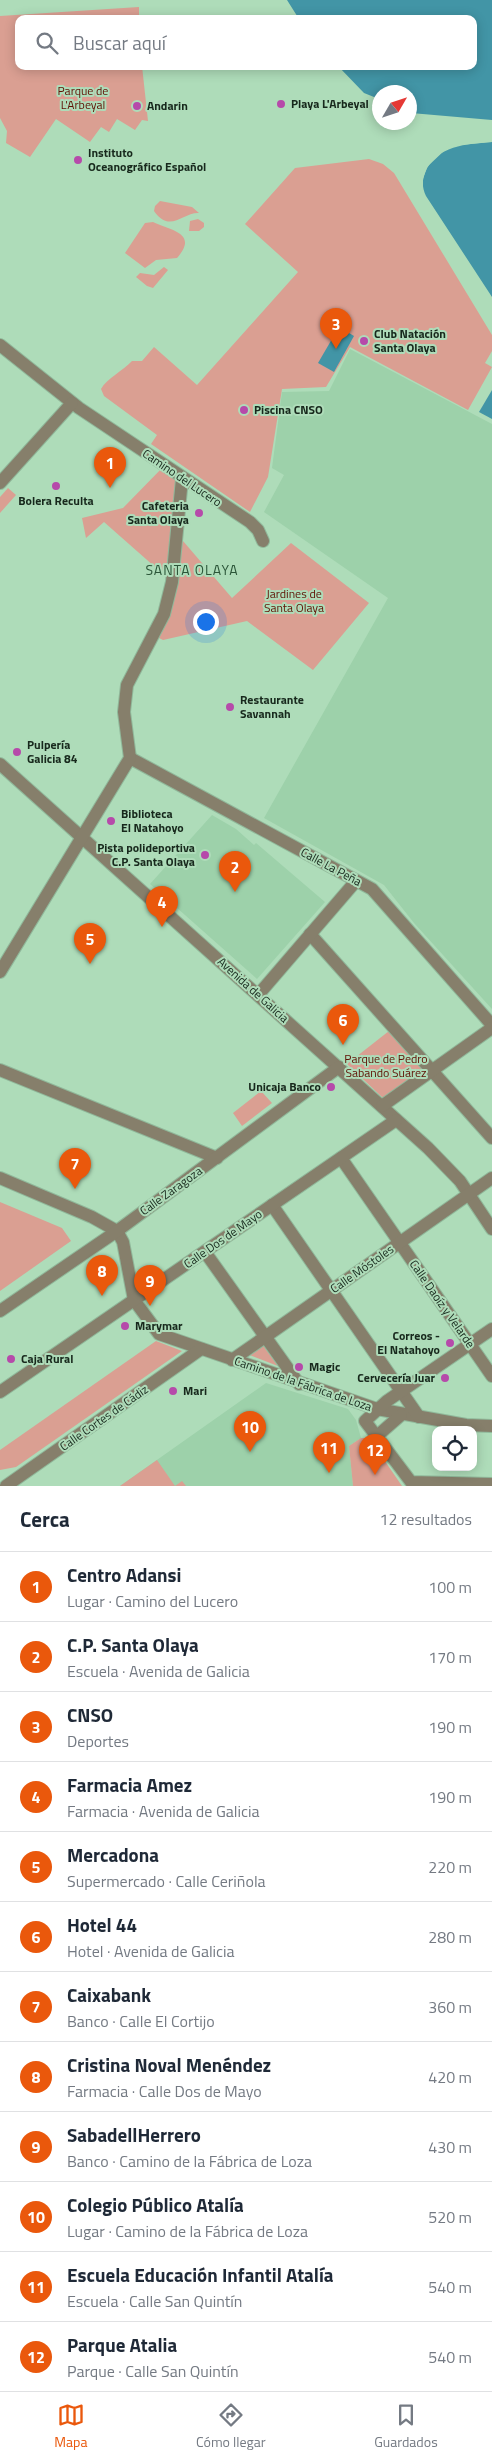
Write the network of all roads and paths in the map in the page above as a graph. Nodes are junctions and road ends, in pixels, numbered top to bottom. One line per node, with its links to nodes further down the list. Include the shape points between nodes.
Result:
1 (0, 345): 2 (street, Camino del Lucero)
2 (72, 403): 3 (street, Camino del Lucero); 4 (street)
3 (182, 479): 5 (street, Camino del Lucero, via 250,522); 6 (street, via 172,582 164,614 127,685 124,712)
4 (0, 483)
5 (263, 541)
6 (130, 758): 8 (street); 9 (street, Calle La Peña)
7 (0, 764): 8 (street, Avenida de Galicia)
8 (82, 838): 11 (street); 12 (street, Avenida de Galicia)
9 (356, 881): 10 (street); 13 (street, Calle La Peña, via 372,889)
10 (310, 934): 12 (street); 16 (street)
11 (0, 972)
12 (258, 995): 14 (street, Avenida de Galicia)
13 (492, 1026): 16 (street)
14 (339, 1067): 17 (street, Avenida de Galicia); 20 (street, Calle Zaragoza)
15 (0, 1070): 20 (street)
16 (431, 1070): 17 (street); 19 (street)
17 (382, 1106): 18 (street, Avenida de Galicia)
18 (396, 1120): 21 (street, Calle Dos de Mayo); 24 (street, Avenida de Galicia, via 440,1160)
19 (492, 1138)
20 (217, 1158): 27 (street, Calle Zaragoza)
21 (341, 1158): 25 (street, Calle Dos de Mayo); 28 (street, Calle Daoíz y Velarde)
22 (0, 1178): 27 (street, via 99,1220)
23 (492, 1178): 24 (street, Calle Móstoles)
24 (470, 1195): 26 (street, Avenida de Galicia); 28 (street, Calle Móstoles)
25 (272, 1205): 29 (street, Calle Dos de Mayo); 30 (street)
26 (492, 1229)
27 (117, 1231): 31 (street, via 123,1242); 32 (street, Calle Zaragoza)
28 (400, 1243): 30 (street, Calle Móstoles); 35 (street, Calle Daoíz y Velarde)
29 (204, 1252): 31 (street, Calle Dos de Mayo); 34 (street)
30 (331, 1291): 34 (street, Calle Móstoles); 41 (street)
31 (134, 1300): 36 (street, Camino de la Fábrica de Loza, via 159,1334); 40 (street, Calle Dos de Mayo)
32 (0, 1311)
33 (492, 1329): 35 (street)
34 (265, 1336): 37 (street, Calle Móstoles); 39 (street)
35 (470, 1344): 38 (street, Calle Daoíz y Velarde); 41 (street)
36 (202, 1349): 37 (street, Camino de la Fábrica de Loza); 49 (street, Calle Cortes de Cádiz)
37 (232, 1360): 39 (street, Camino de la Fábrica de Loza)
38 (492, 1376)
39 (299, 1384): 42 (street, Camino de la Fábrica de Loza)
40 (0, 1392)
41 (400, 1393): 42 (street); 44 (street)
42 (377, 1409): 43 (street, Camino de la Fábrica de Loza); 46 (street, via 365,1421)
43 (401, 1414): 44 (street, Camino de la Fábrica de Loza); 46 (street)
44 (419, 1417): 45 (street, Camino de la Fábrica de Loza)
45 (492, 1426)
46 (377, 1436): 47 (street, via 411,1482)
47 (420, 1484): 48 (street)
48 (492, 1484)
49 (6, 1486)

